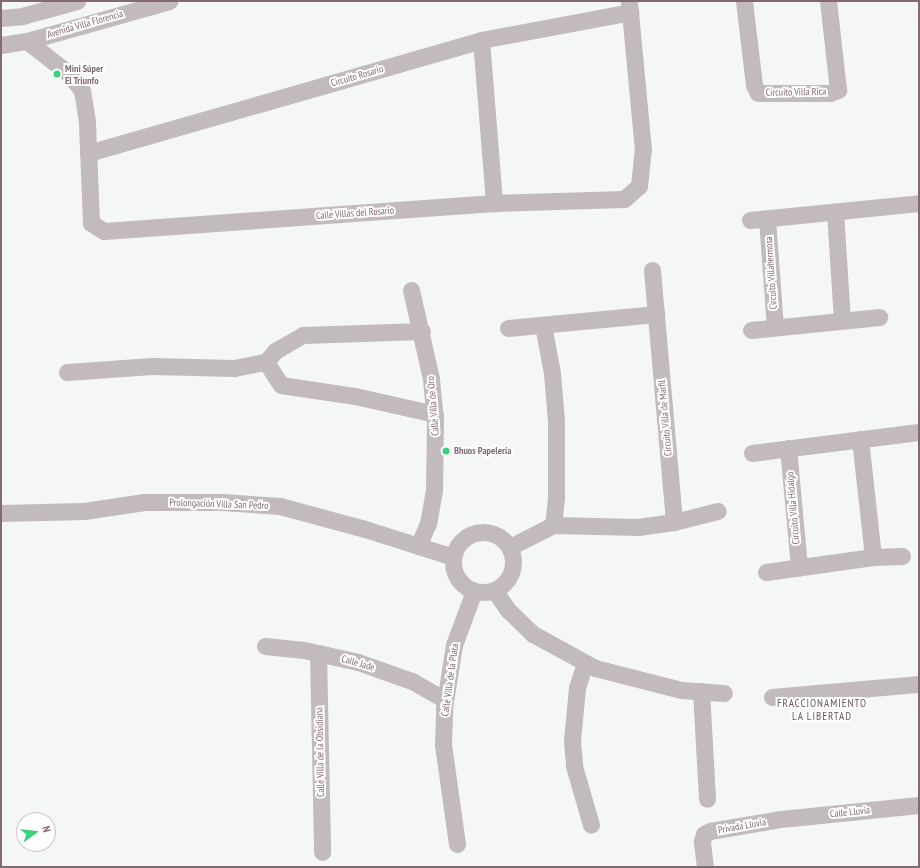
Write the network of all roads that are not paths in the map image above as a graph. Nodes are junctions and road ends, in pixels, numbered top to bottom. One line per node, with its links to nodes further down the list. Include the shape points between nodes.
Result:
1 (78, 1): 6 (street, via 22,16)
2 (169, 1): 8 (street, Avenida Villa Florencia)
3 (744, 1): 4 (street, Circuito Villa Rica, via 754,85 758,93 830,93 838,90)
4 (828, 1)
5 (630, 6): 7 (street, Circuito Rosario); 11 (street, Calle Villas del Rosario, via 643,150 639,186 624,199)
6 (1, 18)
7 (481, 40): 10 (street, Circuito Rosario); 11 (street)
8 (27, 41): 9 (street, Avenida Villa Florencia); 10 (street, Calle Villas del Rosario, via 68,73 82,90)
9 (1, 45)
10 (88, 153): 11 (street, Calle Villas del Rosario, via 91,223 104,231)
11 (494, 203)
12 (919, 203): 13 (street)
13 (835, 212): 14 (street); 20 (street)
14 (767, 219): 15 (street); 22 (street, Circuito Villahermosa)
15 (750, 220)
16 (652, 270): 18 (street, Circuito Villa de Marfil)
17 (411, 290): 25 (street, Calle Villa de Oro)
18 (656, 314): 21 (street); 35 (street, Circuito Villa de Marfil)
19 (879, 316): 20 (street)
20 (842, 320): 22 (street)
21 (543, 325): 23 (street); 36 (street, via 552,373 556,420 556,498)
22 (775, 327): 24 (street)
23 (508, 328)
24 (751, 330)
25 (422, 331): 26 (street, via 303,335 275,351); 28 (street, Calle Villa de Oro, via 431,379)
26 (266, 362): 27 (street, via 234,368 152,366); 28 (street, via 281,385 348,394)
27 (67, 372)
28 (434, 414): 37 (street, Calle Villa de Oro, via 434,490 428,523)
29 (919, 432): 30 (street)
30 (860, 439): 31 (street); 41 (street)
31 (788, 448): 32 (street); 42 (street, Circuito Villa Hidalgo)
32 (752, 453)
33 (718, 511): 35 (street)
34 (1, 513): 37 (street, Prolongación Villa San Pedro, via 84,511 144,502 273,505)
35 (674, 522): 36 (street, via 615,528)
36 (553, 525): 38 (street)
37 (418, 546): 40 (street, Prolongación Villa San Pedro)
38 (510, 547): 40 (street, via 494,533 478,532 463,539); 45 (street, via 514,568 510,578)
39 (902, 556): 41 (street)
40 (453, 557): 44 (street, via 457,578)
41 (873, 557): 42 (street)
42 (799, 567): 43 (street)
43 (766, 572)
44 (474, 591): 45 (street); 53 (street, Calle Villa de la Plata, via 454,645)
45 (495, 591): 48 (street, via 508,610 533,634)
46 (265, 646): 47 (street, Calle Jade)
47 (318, 653): 53 (street, Calle Jade, via 358,662 412,681); 59 (street, Calle Villa de la Obsidiana)
48 (585, 663): 50 (street, via 635,680 681,690); 57 (street, via 578,688 572,741 574,766)
49 (919, 684): 52 (street)
50 (701, 691): 51 (street); 54 (street)
51 (724, 693)
52 (772, 697)
53 (445, 700): 58 (street, Calle Villa de la Plata, via 443,744)
54 (707, 799)
55 (919, 805): 56 (street, Calle Lluvia)
56 (781, 819): 60 (street, Privada Lluvia, via 704,834)
57 (591, 825)
58 (457, 844)
59 (322, 852)
60 (705, 867)

